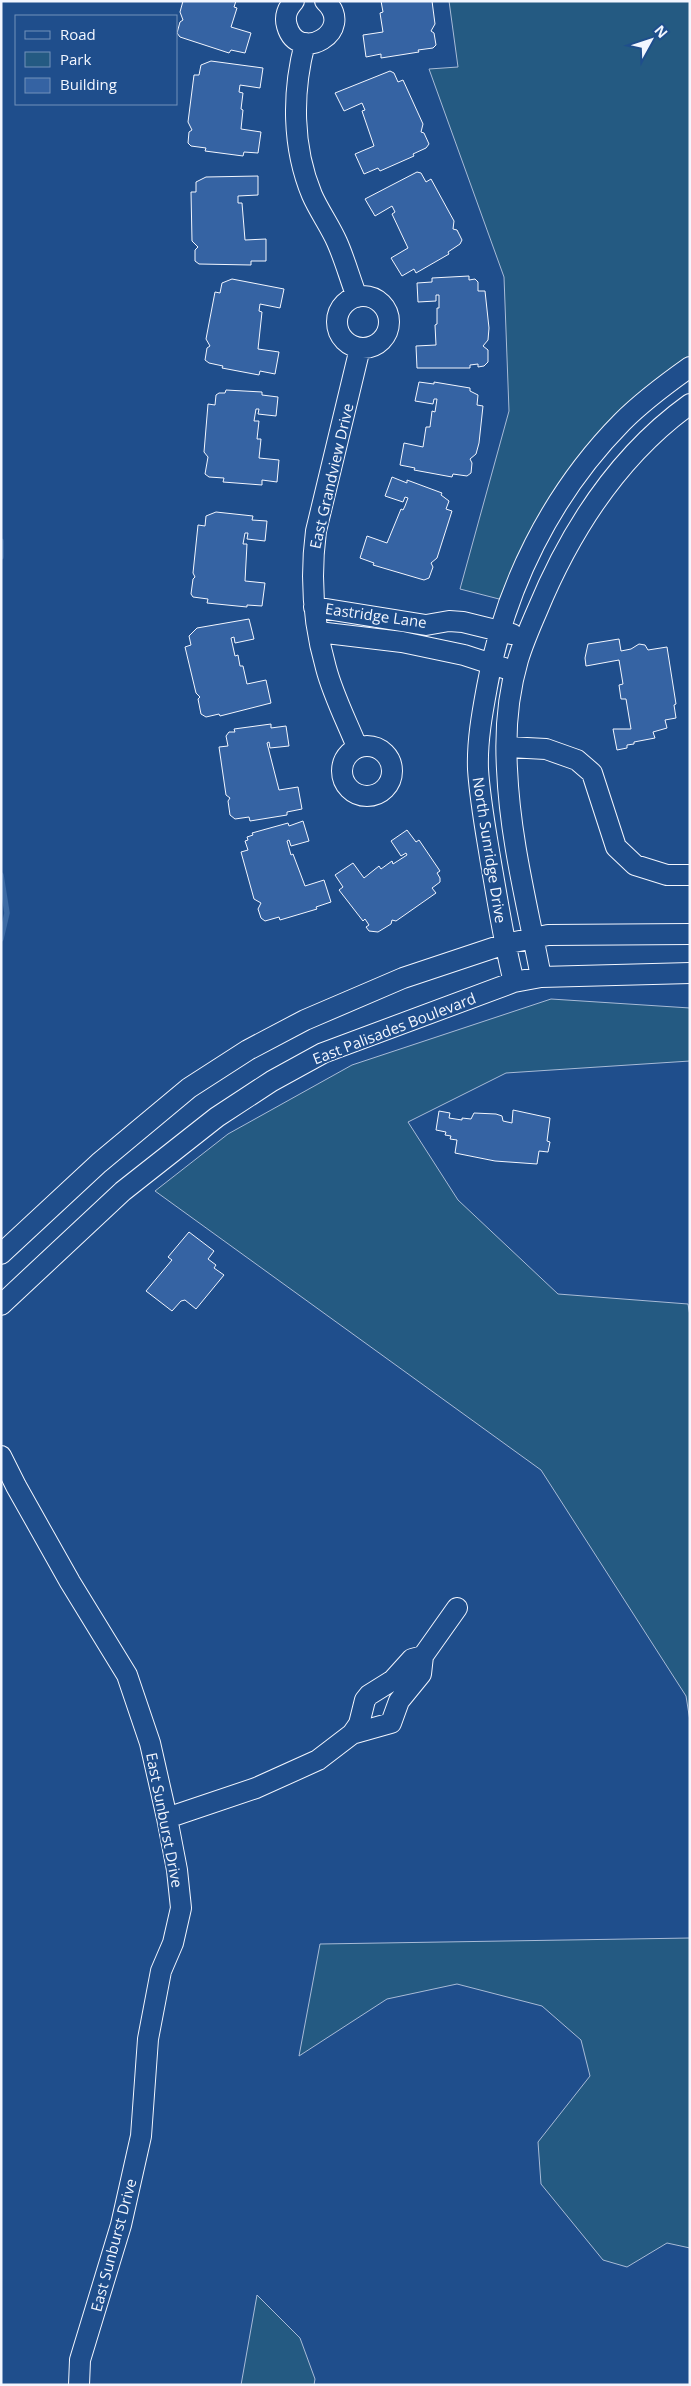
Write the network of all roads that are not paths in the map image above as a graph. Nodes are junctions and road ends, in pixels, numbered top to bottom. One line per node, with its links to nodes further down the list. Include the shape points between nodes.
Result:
1 (294, 1): 3 (street, via 286,14 288,30)
2 (325, 1): 3 (street, via 334,17 331,32 320,42)
3 (305, 43): 4 (street, via 297,72 299,147 312,195 337,244)
4 (357, 297): 5 (street, via 339,312 338,328 346,342); 5 (street, via 366,296 382,304 389,320 384,338 369,348)
5 (360, 348): 8 (street, East Grandview Drive, via 316,531 312,560)
6 (690, 367): 10 (street, North Sunridge Drive, via 622,422 566,489 541,529)
7 (690, 404): 11 (street, North Sunridge Drive, via 665,422 604,489 552,575)
8 (314, 606): 9 (street, East Grandview Drive); 10 (street, Eastridge Lane, via 426,625 463,622)
9 (318, 632): 12 (street, Eastridge Lane, via 402,642 464,655); 14 (street, East Grandview Drive, via 326,669)
10 (500, 632): 11 (street, Eastridge Lane); 12 (street, North Sunridge Drive)
11 (526, 638): 13 (street, North Sunridge Drive)
12 (491, 665): 13 (street, Eastridge Lane); 19 (street, North Sunridge Drive, via 480,725 478,768)
13 (516, 670): 15 (street, North Sunridge Drive, via 508,716)
14 (357, 747)
15 (507, 747): 16 (street, via 546,749 577,760 592,773 616,847 635,865 667,875); 18 (street, North Sunridge Drive, via 515,850)
16 (690, 875)
17 (690, 934): 18 (street, via 548,935)
18 (534, 938): 19 (street); 21 (street, North Sunridge Drive)
19 (505, 944): 22 (street, North Sunridge Drive); 23 (street, via 403,978 305,1020 248,1050 189,1088 99,1163)
20 (690, 973): 21 (street, East Palisades Boulevard)
21 (541, 977): 22 (street, East Palisades Boulevard)
22 (514, 982): 24 (street, East Palisades Boulevard, via 323,1052 272,1081 216,1117 123,1191)
23 (1, 1254)
24 (1, 1305)
25 (1, 1456): 26 (street, East Sunburst Drive)
26 (8, 1483): 30 (street, East Sunburst Drive, via 128,1675 150,1743)
27 (457, 1608): 28 (street)
28 (423, 1656): 29 (street, via 412,1660 393,1680 369,1695); 29 (street, via 421,1674 400,1701 391,1723)
29 (352, 1734): 30 (street, via 318,1760 256,1788)
30 (167, 1818): 31 (street, East Sunburst Drive, via 180,1908 162,1971 148,2040 141,2136 122,2225 80,2360)
31 (79, 2385)

